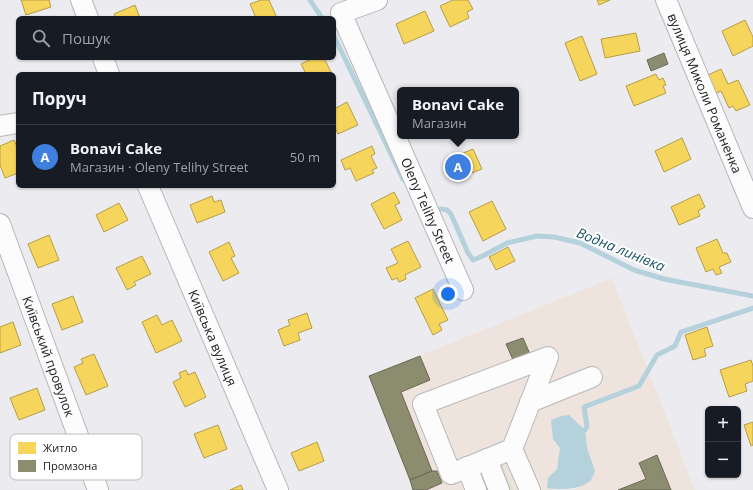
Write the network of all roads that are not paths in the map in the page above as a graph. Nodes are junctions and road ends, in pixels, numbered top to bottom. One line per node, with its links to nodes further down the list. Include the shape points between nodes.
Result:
1 (82, 0): 4 (street)
2 (377, 0): 12 (street, Oleny Telihy Street, via 341,13)
3 (666, 0): 10 (street, вулиця Миколи Романенка)
4 (87, 16)
5 (104, 60): 6 (street)
6 (108, 72)
7 (16, 123): 8 (street)
8 (0, 126)
9 (149, 188): 21 (street, Київська вулиця)
10 (753, 208)
11 (0, 224): 15 (street, Київський провулок)
12 (463, 290)
13 (592, 377): 14 (street)
14 (530, 402): 16 (street); 18 (street, via 548,357 423,404 451,474)
15 (77, 434)
16 (512, 449): 17 (street); 24 (street)
17 (487, 459): 18 (street); 23 (street)
18 (467, 467): 22 (street)
19 (94, 480): 20 (street, Київський провулок)
20 (98, 490)
21 (278, 490)
22 (476, 490)
23 (499, 490)
24 (530, 490)

